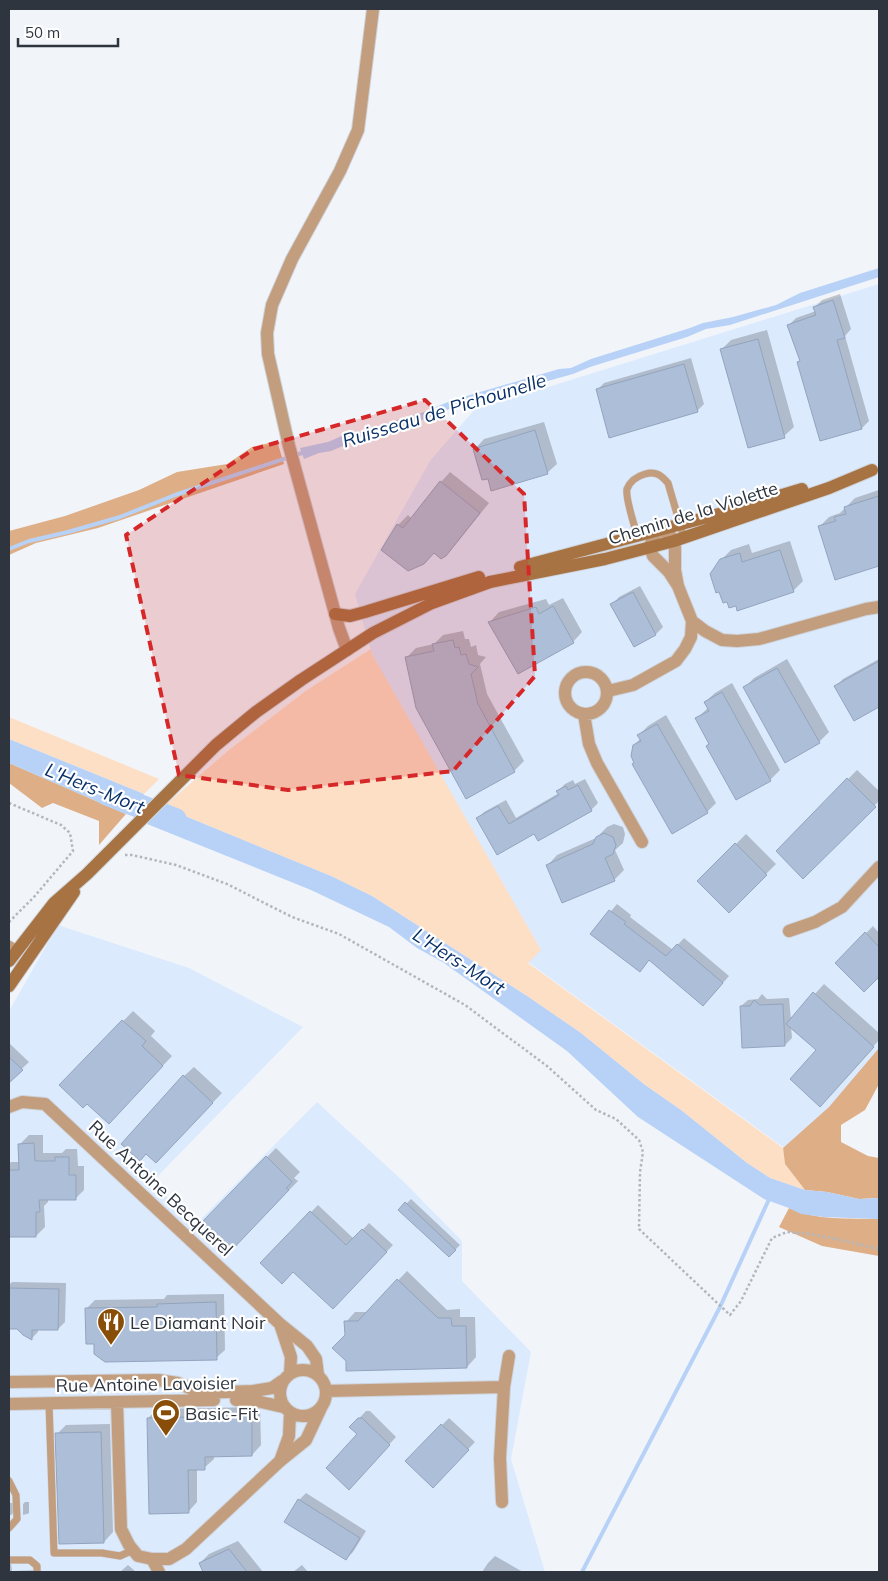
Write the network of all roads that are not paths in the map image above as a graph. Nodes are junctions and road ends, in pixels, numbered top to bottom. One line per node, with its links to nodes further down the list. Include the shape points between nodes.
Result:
1 (373, 9): 12 (street, via 358,130 340,171 292,259 272,305 267,333 268,354 294,467)
2 (876, 469): 3 (street, Chemin de la Violette); 6 (street, Chemin de la Violette)
3 (680, 524): 4 (street, Chemin de la Violette); 5 (lane, via 668,483 662,476 649,473 639,476 627,488); 6 (lane)
4 (659, 530): 5 (street, Chemin de la Violette); 6 (street); 7 (street)
5 (637, 535): 7 (lane); 8 (street, Chemin de la Violette)
6 (679, 540): 7 (street, Chemin de la Violette); 10 (street, via 675,548)
7 (646, 549): 9 (street, Chemin de la Violette); 10 (street)
8 (506, 572): 9 (street, Chemin de la Violette); 12 (street, Chemin de la Violette, via 484,575 350,616)
9 (490, 582): 14 (street, Chemin de la Violette, via 432,603)
10 (678, 586): 13 (street)
11 (879, 607): 13 (street, via 758,639 736,641 722,640)
12 (335, 614): 14 (street)
13 (692, 621): 15 (street, via 691,637 676,661 633,684)
14 (347, 650): 19 (street, Chemin de la Violette, via 256,712 216,745)
15 (608, 690): 16 (street, via 599,711); 16 (street, via 598,675 589,672 571,678 566,686 568,704)
16 (584, 714): 17 (street, via 589,744 597,763)
17 (642, 842)
18 (879, 867): 20 (street, via 842,907 815,922)
19 (87, 874): 21 (street, via 54,903); 23 (street)
20 (789, 930)
21 (13, 947): 22 (street); 23 (lane)
22 (9, 961)
23 (22, 965): 24 (lane); 25 (street)
24 (9, 966)
25 (9, 986)
26 (9, 1106): 27 (street, Rue Antoine Becquerel, via 22,1102 45,1104)
27 (280, 1324): 29 (street, Rue Antoine Becquerel, via 307,1346 316,1359); 30 (street, Rue Antoine Becquerel, via 291,1356)
28 (509, 1356): 32 (street)
29 (318, 1375): 30 (street, via 299,1369); 33 (street)
30 (286, 1377): 31 (street, Rue Antoine Lavoisier, via 272,1388 202,1393 178,1383 158,1380); 38 (street, via 279,1394)
31 (9, 1382)
32 (504, 1387): 33 (street); 41 (street, via 500,1458)
33 (326, 1391): 37 (street, via 326,1400)
34 (117, 1402): 35 (street, Rue Antoine Lavoisier); 38 (street, Rue Antoine Lavoisier, via 252,1400); 43 (street, via 121,1529)
35 (49, 1403): 36 (street, Rue Antoine Lavoisier); 43 (lane, via 54,1553 120,1556)
36 (9, 1404)
37 (321, 1408): 38 (street, via 312,1415 300,1417); 39 (street, via 306,1440)
38 (286, 1410): 39 (street, via 289,1436)
39 (280, 1461): 45 (street, via 186,1549 169,1559)
40 (9, 1481): 42 (lane, via 16,1494 17,1519)
41 (502, 1502)
42 (9, 1528)
43 (133, 1550): 45 (street, via 138,1556)
44 (9, 1560): 46 (lane, via 30,1560 37,1566)
45 (152, 1560): 47 (street)
46 (37, 1572)
47 (159, 1572)

